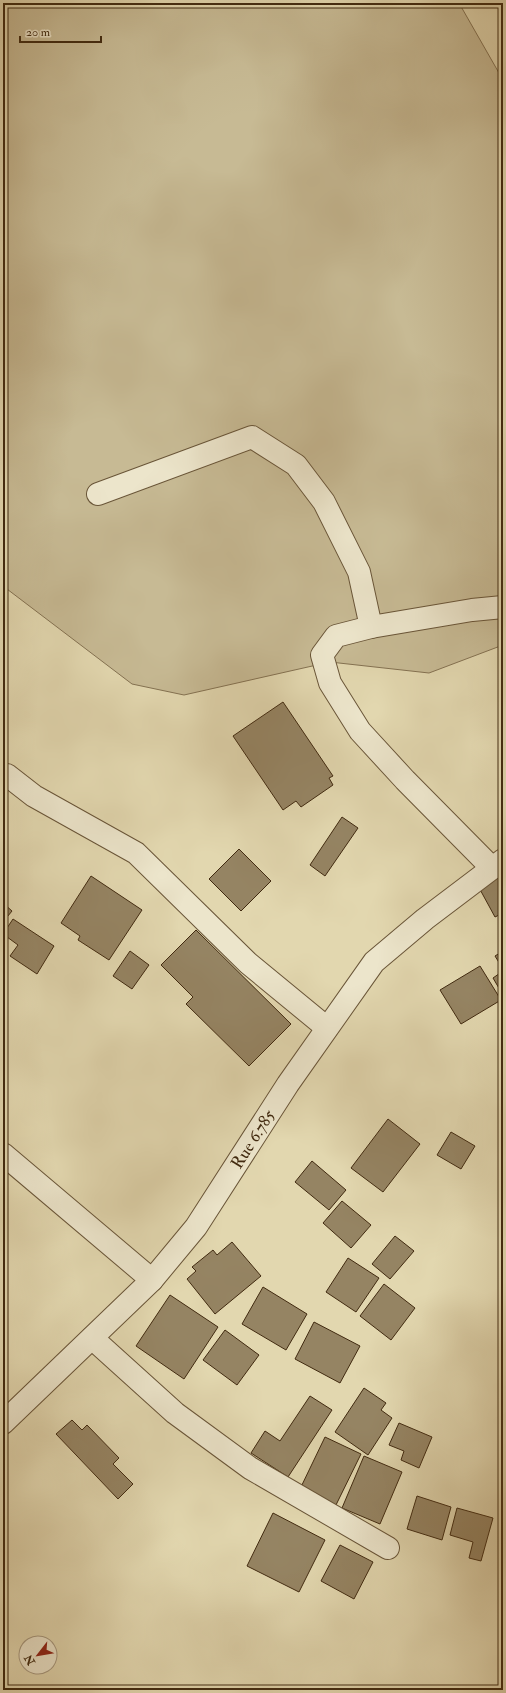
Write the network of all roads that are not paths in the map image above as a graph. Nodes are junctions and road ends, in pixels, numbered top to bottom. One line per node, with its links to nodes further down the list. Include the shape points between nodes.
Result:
1 (98, 494): 3 (street, via 252,437 296,465 324,502 359,572)
2 (503, 607): 3 (street)
3 (371, 627): 5 (street, via 336,636 322,655 330,683 360,731 405,780)
4 (7, 775): 6 (street, via 34,796 136,853 248,963)
5 (498, 864): 6 (street, Rue 6.785, via 425,918 374,962)
6 (327, 1028): 8 (street, Rue 6.785, via 196,1227)
7 (3, 1154): 8 (street)
8 (152, 1280): 9 (street, Rue 6.785)
9 (92, 1338): 10 (street, Rue 6.785); 11 (street, via 175,1413 250,1468)
10 (3, 1423)
11 (388, 1548)

